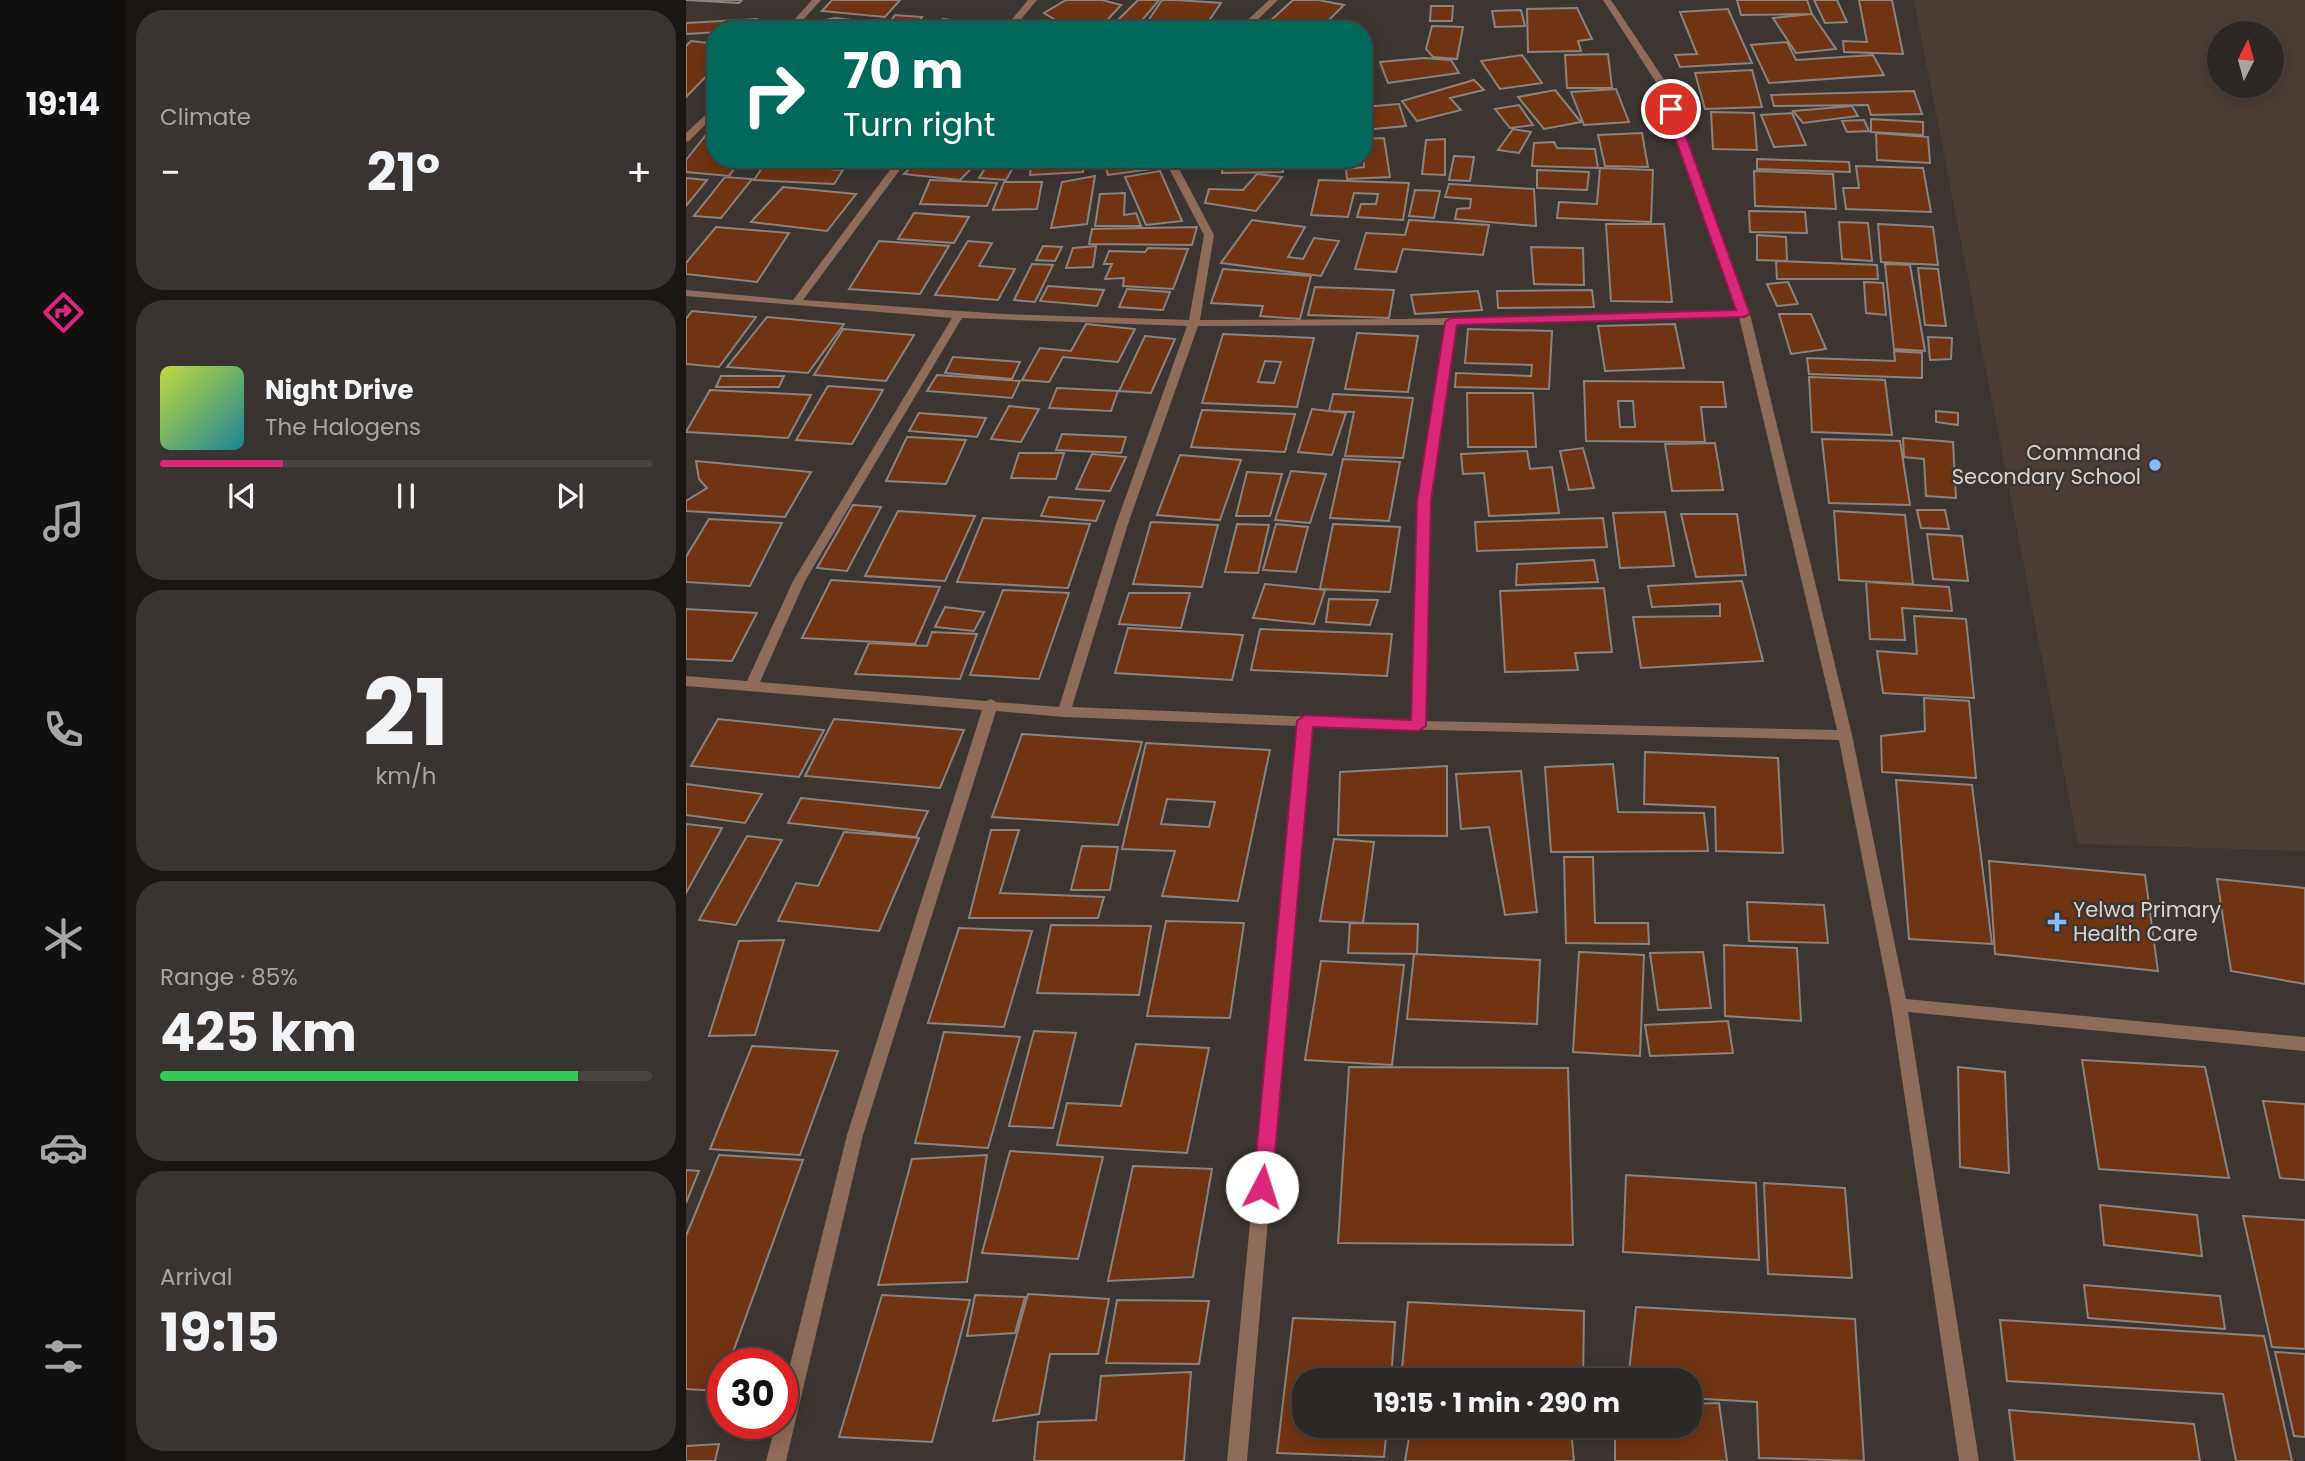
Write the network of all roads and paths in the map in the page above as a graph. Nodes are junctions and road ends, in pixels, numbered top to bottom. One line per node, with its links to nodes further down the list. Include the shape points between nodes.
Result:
1 (817, 0): 5 (street)
2 (1032, 0): 6 (street)
3 (1274, 0): 7 (street)
4 (1606, 0): 15 (street, via 1661,84)
5 (797, 21)
6 (1014, 21)
7 (1251, 21)
8 (707, 117): 9 (street)
9 (686, 139)
10 (896, 168): 13 (street)
11 (1174, 168): 17 (street, via 1209,235)
12 (686, 293): 13 (street)
13 (797, 301): 14 (street)
14 (960, 313): 17 (street); 19 (street, via 799,581)
15 (1744, 314): 16 (street); 24 (street)
16 (1451, 322): 17 (street); 23 (street, via 1424,501)
17 (1194, 323): 21 (street, via 1122,524)
18 (686, 682): 19 (street)
19 (751, 687): 20 (street)
20 (991, 704): 21 (street); 27 (street, via 856,1135)
21 (1064, 712): 22 (street)
22 (1305, 721): 23 (street); 28 (street)
23 (1418, 726): 24 (street)
24 (1845, 735): 25 (street)
25 (1899, 1005): 26 (street); 29 (street)
26 (2305, 1044)
27 (776, 1461)
28 (1237, 1461)
29 (1969, 1461)

